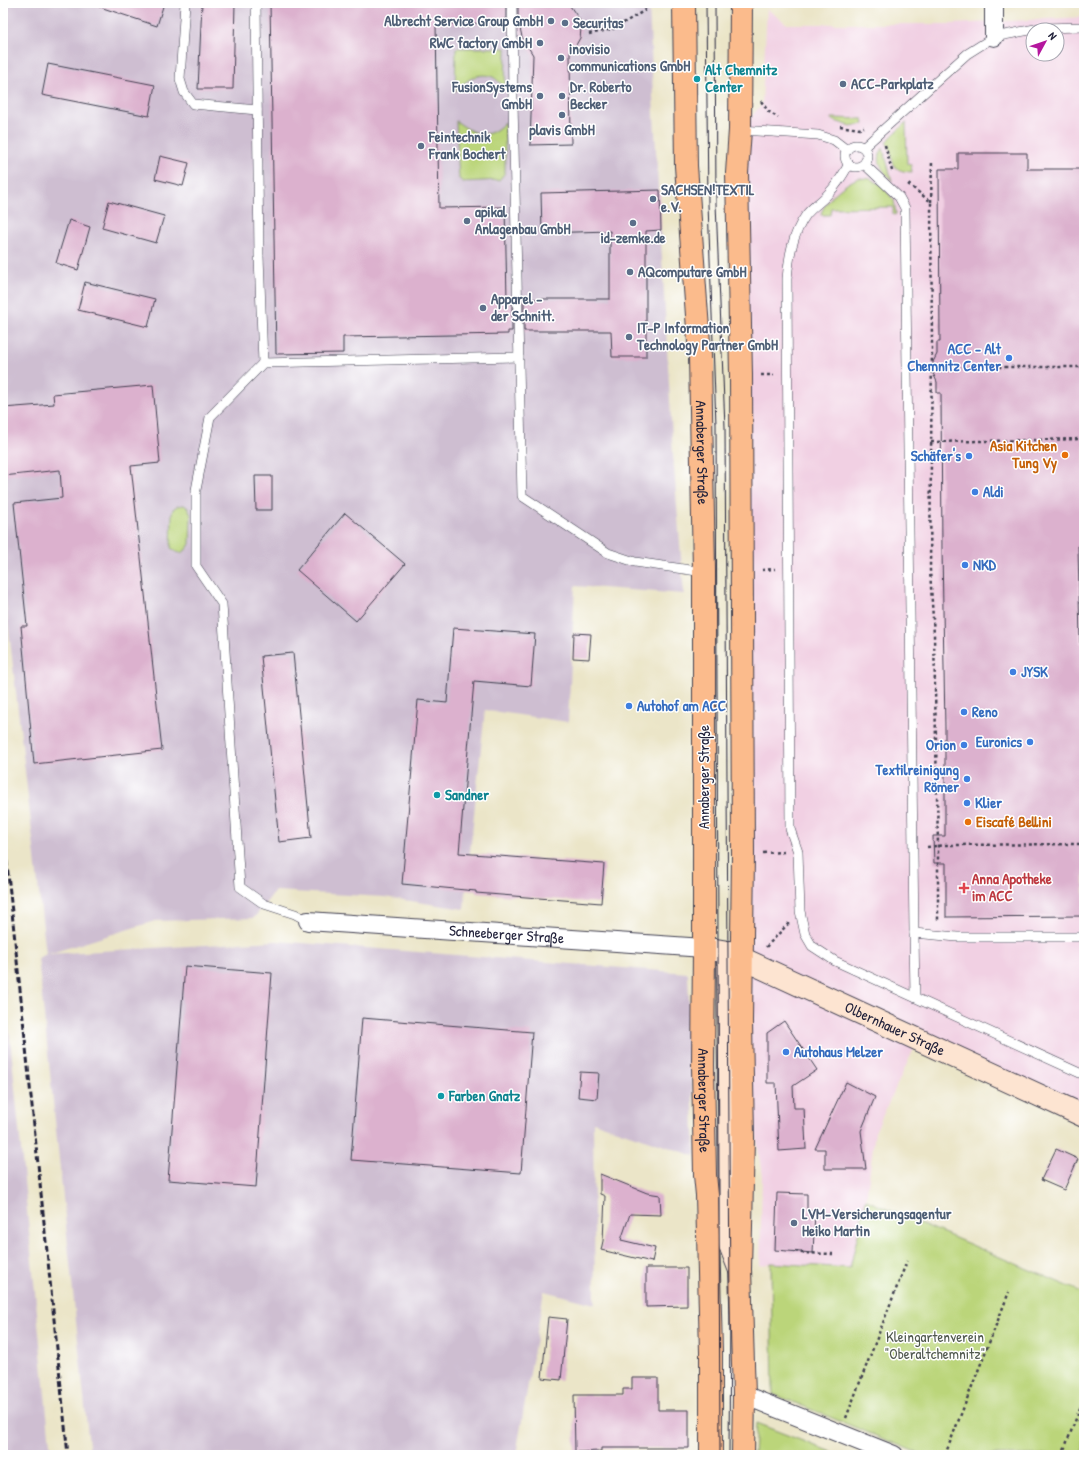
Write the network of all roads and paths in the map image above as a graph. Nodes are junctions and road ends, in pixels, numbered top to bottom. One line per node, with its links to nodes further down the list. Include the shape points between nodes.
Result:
1 (184, 3): 11 (lane, via 180,79 184,92 193,104)
2 (256, 3): 11 (lane)
3 (512, 3): 19 (lane)
4 (650, 3): 9 (path, via 644,11 613,29)
5 (684, 3): 30 (main road, Annaberger Straße, via 686,166 700,356)
6 (741, 3): 12 (main road)
7 (994, 3): 10 (street)
8 (1084, 27): 10 (lane, via 1040,28)
9 (589, 34)
10 (994, 37): 13 (lane, via 967,54)
11 (257, 110): 20 (lane)
12 (740, 130): 14 (lane, via 818,135 834,140); 24 (main road, via 737,174)
13 (864, 147): 14 (lane, via 857,144); 17 (lane, via 867,157)
14 (847, 150): 16 (lane, via 845,157)
15 (932, 162): 18 (path)
16 (849, 164): 17 (lane, via 856,167); 25 (lane, via 835,187 806,214 796,232 789,257 787,280)
17 (864, 164): 23 (lane, via 899,197 905,208)
18 (931, 202)
19 (519, 357): 20 (lane); 30 (lane, via 522,496 608,553 634,562)
20 (263, 363): 37 (lane, via 210,417 196,490 196,566 222,604 240,887 264,904)
21 (1084, 367): 22 (path)
22 (932, 368): 23 (path); 27 (path)
23 (906, 374): 33 (lane)
24 (740, 375): 25 (path); 29 (main road)
25 (788, 375): 28 (lane)
26 (1084, 439): 27 (path)
27 (931, 442): 32 (path, via 930,570 934,627)
28 (789, 569): 29 (path); 34 (lane, via 790,829)
29 (742, 570): 35 (main road)
30 (704, 572): 41 (main road, Annaberger Straße)
31 (1084, 844): 32 (path)
32 (938, 846): 33 (path); 38 (path)
33 (913, 849): 39 (lane)
34 (798, 852): 35 (path); 36 (lane)
35 (743, 854): 42 (main road)
36 (800, 911): 42 (path, via 760,954); 43 (lane, via 805,934 812,946 835,960)
37 (308, 921): 41 (street, Schneeberger Straße)
38 (938, 922)
39 (914, 933): 40 (lane, via 957,937); 43 (lane)
40 (1084, 936)
41 (704, 948): 42 (street, Olbernhauer Straße); 55 (main road, Annaberger Straße, via 704,1175 708,1195)
42 (743, 959): 45 (street, Olbernhauer Straße); 50 (main road, via 740,1269)
43 (914, 997): 44 (lane)
44 (1084, 1075)
45 (1084, 1116)
46 (795, 1251): 47 (path)
47 (833, 1254)
48 (907, 1261): 52 (path)
49 (1009, 1292): 58 (path)
50 (744, 1395): 52 (street); 56 (main road)
51 (1082, 1403): 59 (path)
52 (840, 1433): 57 (street)
53 (75, 1453): 54 (path)
54 (63, 1454)
55 (710, 1455)
56 (743, 1455)
57 (894, 1455)
58 (945, 1455)
59 (1062, 1455)

